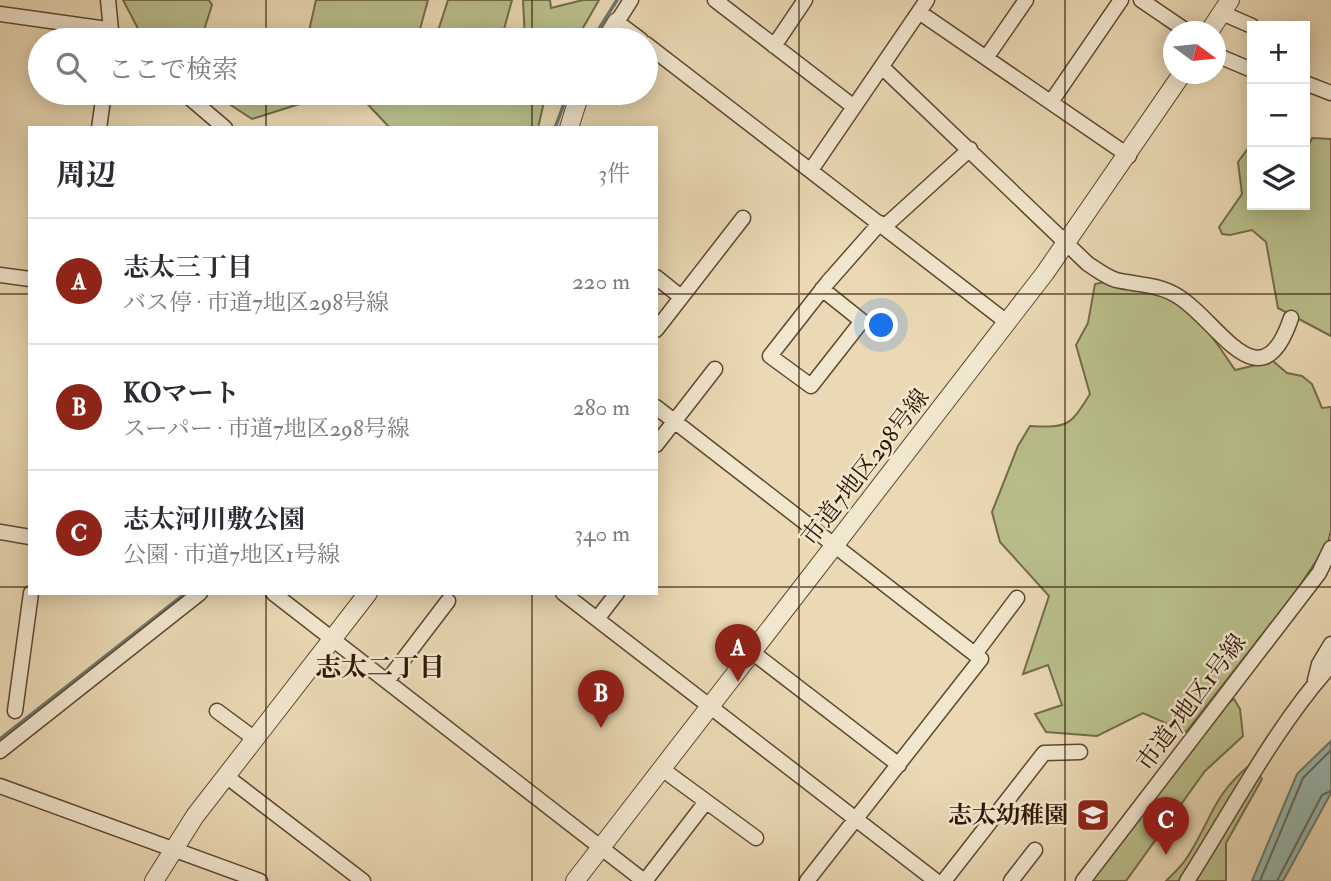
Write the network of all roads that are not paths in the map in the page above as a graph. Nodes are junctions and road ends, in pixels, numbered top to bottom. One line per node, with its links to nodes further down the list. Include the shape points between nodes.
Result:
1 (108, 0): 16 (street)
2 (631, 0): 13 (street)
3 (715, 0): 19 (street)
4 (805, 0): 19 (street)
5 (1026, 0): 21 (street)
6 (1121, 0): 28 (street)
7 (1141, 0): 11 (street)
8 (923, 6): 21 (street); 23 (street)
9 (1226, 6): 12 (street); 14 (street)
10 (0, 14): 15 (street)
11 (1172, 21)
12 (1216, 21)
13 (617, 22): 17 (street); 18 (street)
14 (1247, 22)
15 (68, 28)
16 (114, 28)
17 (613, 28)
18 (625, 28)
19 (774, 46): 32 (street)
20 (658, 53): 38 (street)
21 (986, 58): 28 (street)
22 (1226, 59): 24 (street)
23 (882, 67): 32 (street); 36 (street)
24 (1247, 68)
25 (1176, 84): 37 (street, 市道7地区298号線)
26 (1308, 84): 27 (street)
27 (1331, 93)
28 (1051, 102): 37 (street)
29 (102, 105): 33 (street)
30 (198, 105): 34 (street)
31 (576, 105): 35 (street)
32 (854, 107): 38 (street)
33 (99, 126)
34 (223, 126)
35 (570, 126)
36 (970, 149): 40 (street); 41 (street)
37 (1129, 156): 41 (street, 市道7地区298号線)
38 (811, 170): 40 (street)
39 (743, 218): 46 (street)
40 (882, 225): 45 (street); 48 (street)
41 (1067, 243): 47 (street, via 1087,264 1114,279 1162,288 1180,297 1240,355 1252,359 1272,354 1285,337); 48 (street, 市道7地区298号線)
42 (0, 275): 43 (street)
43 (28, 279)
44 (658, 279): 46 (street)
45 (822, 289): 45 (street, via 862,321 811,386 770,356)
46 (681, 297): 49 (street)
47 (1291, 318)
48 (1008, 323): 56 (street, 市道7地区298号線)
49 (658, 327)
50 (715, 369): 52 (street)
51 (658, 409): 52 (street)
52 (674, 421): 53 (street); 56 (street)
53 (658, 442)
54 (0, 532): 55 (street)
55 (28, 537)
56 (835, 546): 69 (street, 市道7地区298号線); 70 (street)
57 (1331, 548): 99 (street, 市道7地区1号線, via 1319,573)
58 (31, 595): 75 (street)
59 (197, 595): 78 (street)
60 (276, 595): 67 (street)
61 (366, 595): 67 (street)
62 (566, 595): 66 (street)
63 (615, 595): 66 (street)
64 (1017, 598): 70 (street)
65 (448, 601): 72 (street)
66 (597, 619): 74 (street)
67 (333, 638): 72 (street); 77 (street)
68 (1331, 644): 73 (street)
69 (752, 652): 74 (street, 市道7地区298号線); 80 (street)
70 (975, 654): 80 (street, via 981,659)
71 (1331, 665): 73 (street)
72 (387, 681): 88 (street)
73 (1314, 684): 100 (street)
74 (710, 706): 81 (street, 市道7地区298号線); 85 (street)
75 (15, 711)
76 (217, 711): 77 (street)
77 (255, 739): 82 (street)
78 (0, 751)
79 (1080, 752): 97 (street, via 1044,753)
80 (899, 765): 85 (street)
81 (662, 769): 84 (street); 88 (street, 市道7地区298号線)
82 (226, 776): 87 (street); 92 (street)
83 (0, 786): 87 (street)
84 (705, 803): 86 (street); 94 (street)
85 (855, 819): 95 (street); 96 (street)
86 (756, 838)
87 (172, 848): 90 (street); 91 (street)
88 (601, 848): 93 (street, 市道7地区298号線); 94 (street)
89 (1035, 850): 98 (street)
90 (154, 881)
91 (260, 881)
92 (363, 881)
93 (575, 881)
94 (644, 881)
95 (807, 881)
96 (936, 881)
97 (944, 881)
98 (1012, 881)
99 (1083, 881)
100 (1187, 881)

